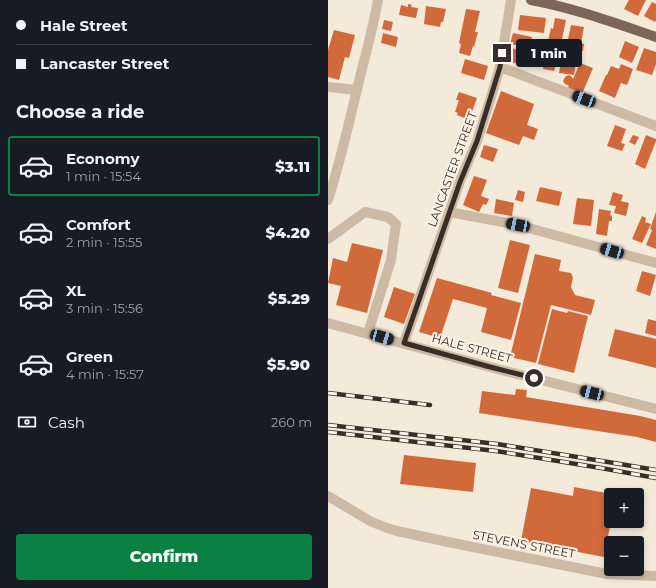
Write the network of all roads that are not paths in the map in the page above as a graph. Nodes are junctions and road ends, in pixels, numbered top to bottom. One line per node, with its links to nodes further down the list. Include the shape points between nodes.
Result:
1 (378, 0): 8 (street)
2 (511, 0): 6 (street, LANCASTER STREET)
3 (531, 0): 4 (main road)
4 (550, 2): 5 (main road)
5 (656, 38)
6 (500, 67): 9 (street); 11 (street, LANCASTER STREET, via 477,141)
7 (328, 87): 8 (street)
8 (357, 90): 10 (street)
9 (656, 126)
10 (328, 200)
11 (449, 212): 13 (street, via 518,225); 16 (street, LANCASTER STREET)
12 (328, 239): 15 (street, via 365,212 388,217 396,224 391,260)
13 (656, 263)
14 (328, 323): 15 (street, HALE STREET)
15 (368, 333): 16 (street, HALE STREET)
16 (404, 343): 17 (street, HALE STREET)
17 (656, 409)
18 (328, 496): 19 (street, STEVENS STREET, via 387,528 607,574)
19 (656, 576)

